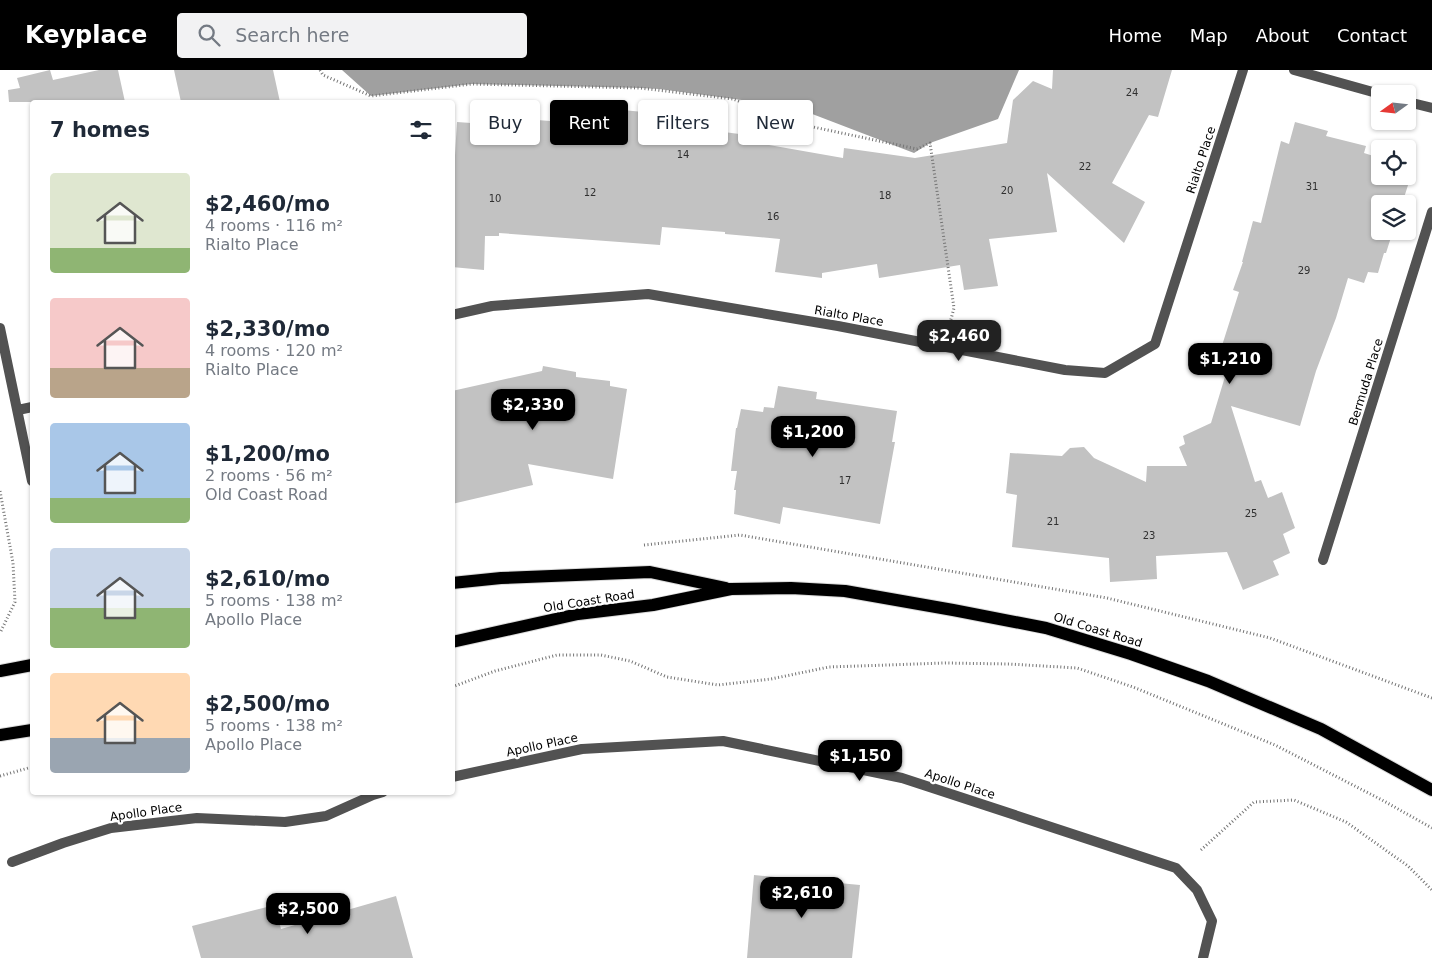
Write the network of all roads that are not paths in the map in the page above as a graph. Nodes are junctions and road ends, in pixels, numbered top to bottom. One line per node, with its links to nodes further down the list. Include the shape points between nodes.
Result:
1 (1243, 70): 7 (street, Rialto Place, via 1155,344 1105,373 1065,370 838,326 648,294 492,306)
2 (1294, 70): 3 (street)
3 (1371, 91)
4 (1416, 104): 5 (street)
5 (1432, 108)
6 (1432, 212): 12 (street, Bermuda Place)
7 (455, 314)
8 (0, 328): 10 (street)
9 (30, 407): 10 (street)
10 (18, 410): 11 (street)
11 (30, 471)
12 (1323, 560)
13 (455, 583): 14 (main road, Old Coast Road, via 650,572)
14 (731, 589): 15 (main road, Old Coast Road, via 653,605 578,614); 21 (main road, Old Coast Road, via 845,591 1046,628 1208,681 1321,728)
15 (455, 641)
16 (30, 665): 17 (main road)
17 (0, 671)
18 (30, 730): 19 (main road)
19 (0, 735)
20 (455, 776): 24 (street, Apollo Place, via 582,749 723,741 902,778 1176,868 1197,890 1212,921)
21 (1432, 790)
22 (372, 795): 23 (street, Apollo Place, via 326,816 285,822 197,818 111,828)
23 (12, 862)
24 (1203, 958)

